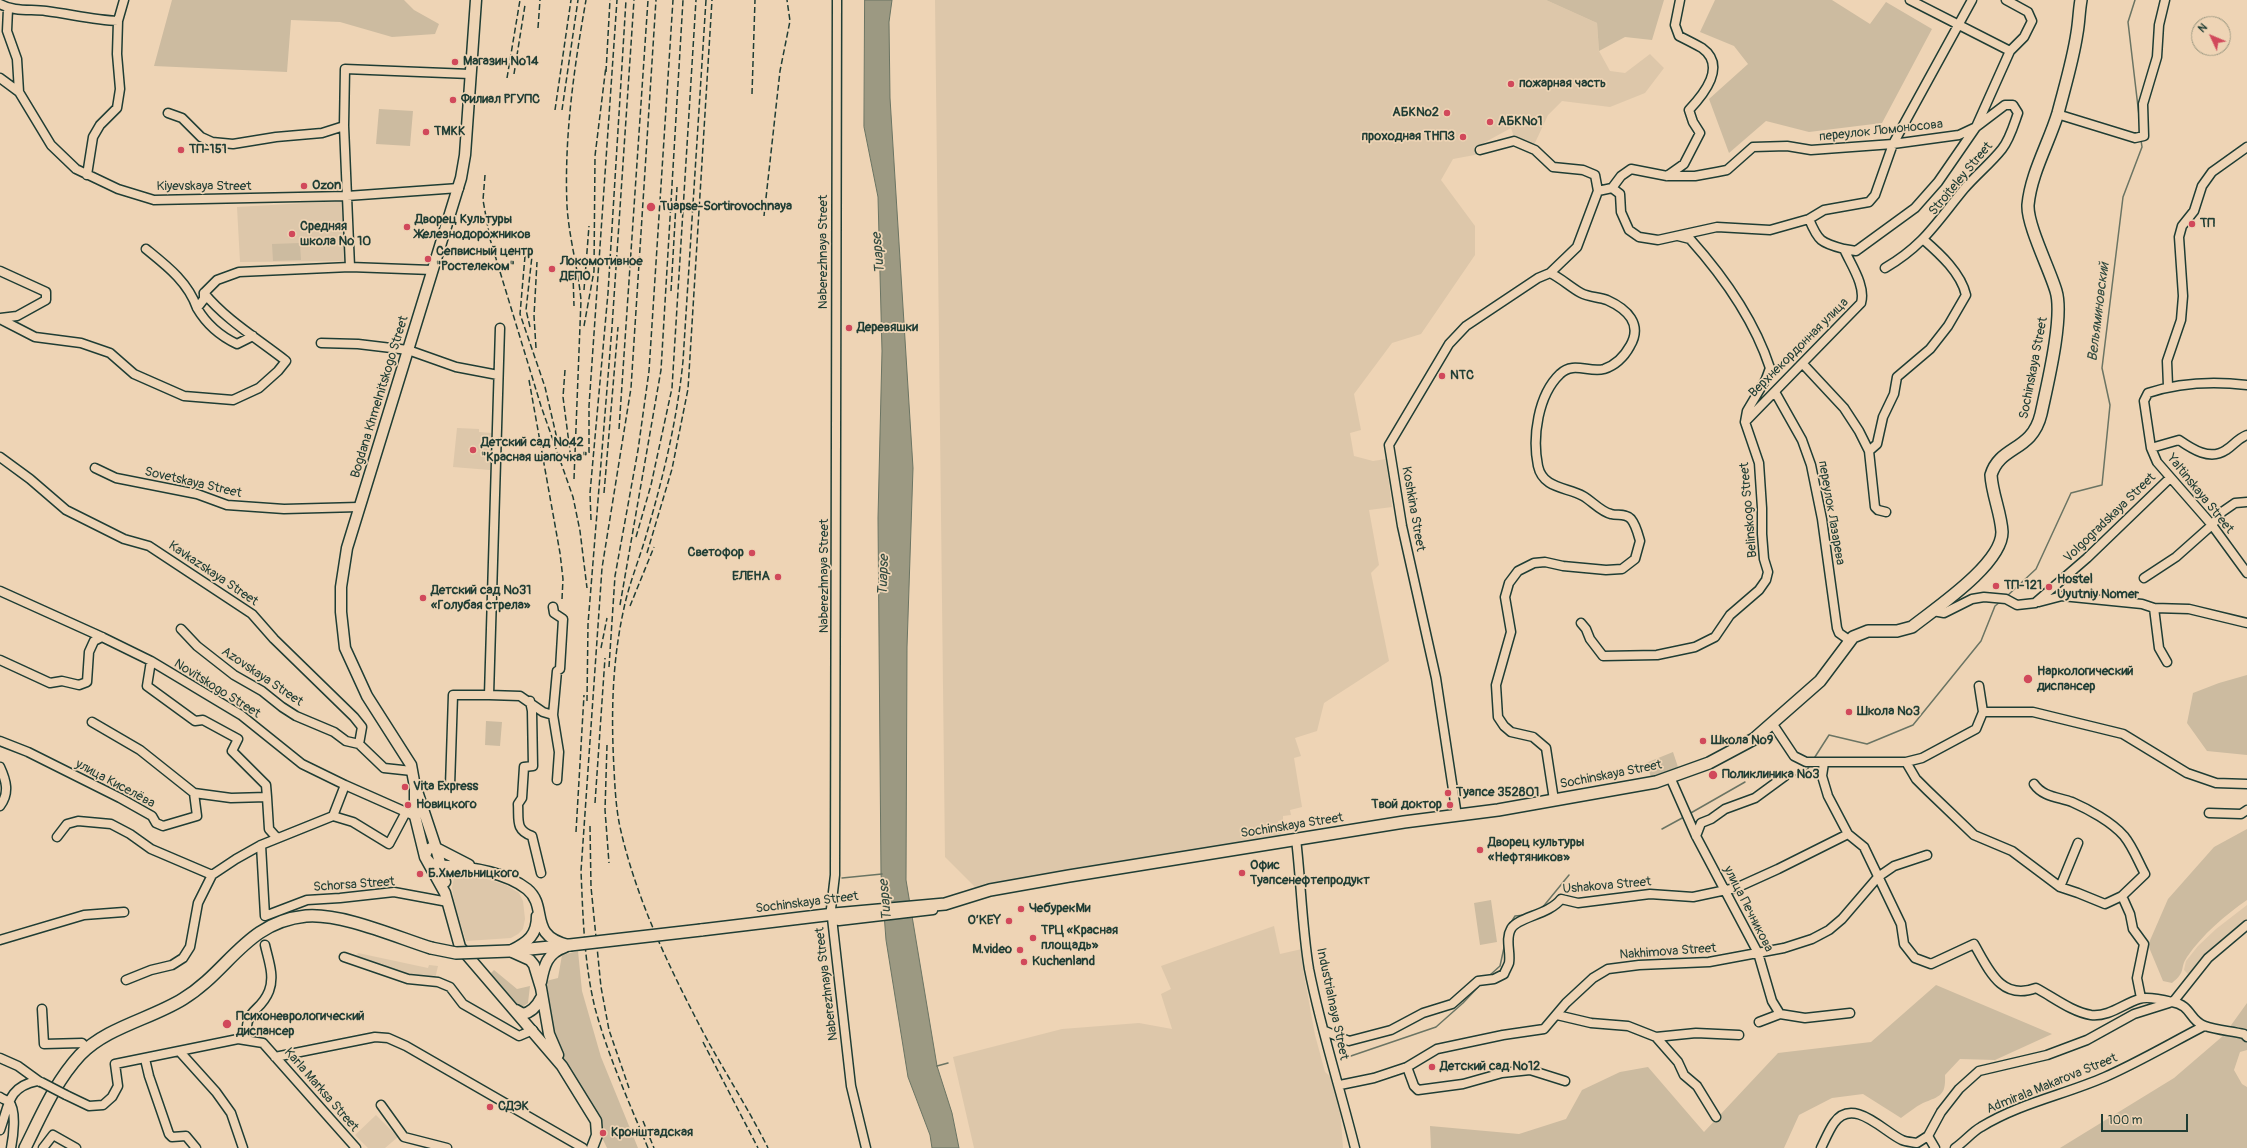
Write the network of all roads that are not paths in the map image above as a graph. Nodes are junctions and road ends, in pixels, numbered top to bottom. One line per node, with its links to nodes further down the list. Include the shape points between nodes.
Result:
1 (124, 0): 12 (street)
2 (476, 0): 15 (main road, Bogdana Khmelnitskogo Street)
3 (837, 0): 131 (street, Naberezhnaya Street, via 837,663 835,875 831,902)
4 (1680, 0): 26 (street, via 1675,25 1679,36 1703,49 1712,61 1714,73 1703,94 1689,110 1700,133 1684,164)
5 (1910, 0): 13 (street)
6 (1972, 0): 13 (street)
7 (2006, 0): 14 (street, via 2028,12 2032,20 2024,37)
8 (2081, 0): 19 (highway, Sochinskaya Street, via 2074,48)
9 (2165, 0): 19 (street, via 2159,25 2157,57 2143,104 2144,136 2137,138)
10 (0, 4): 11 (street)
11 (8, 9): 12 (street, via 45,11); 17 (street, via 7,31 17,59)
12 (118, 21): 25 (street, via 120,89 117,108 100,125 93,137)
13 (1959, 25): 14 (street); 22 (street)
14 (2010, 51): 21 (street)
15 (470, 74): 20 (street, via 345,69); 27 (main road, Bogdana Khmelnitskogo Street, via 465,155)
16 (0, 78): 17 (street, Kiyevskaya Street)
17 (19, 92): 25 (street, Kiyevskaya Street, via 51,145 76,169)
18 (168, 112): 20 (street, via 182,118 201,137 212,142 233,144 322,133)
19 (2057, 114): 70 (highway, Sochinskaya Street, via 2028,205 2058,302 2055,335 2040,415 2031,436 1999,460 1992,470 1991,482 2002,532 1994,556 1987,566)
20 (344, 126): 30 (street)
21 (1976, 127): 22 (street, переулок Ломоносова, via 1959,135); 33 (street, Stroiteley Street, via 2005,105 2013,105 2018,113 2003,148 1964,190); 35 (street, via 1938,182 1915,208 1856,251)
22 (1893, 144): 26 (street, переулок Ломоносова, via 1811,150 1787,146 1753,147 1727,170 1695,176); 31 (street, via 1875,195 1870,202 1824,210)
23 (2247, 148): 51 (street, via 2212,172 2202,186 2194,211 2182,226 2179,237 2182,312 2167,361)
24 (1480, 150): 29 (street, via 1514,142 1535,150 1553,167 1583,170 1594,175)
25 (87, 175): 30 (street, Kiyevskaya Street, via 118,189 154,200)
26 (1667, 176): 28 (street, переулок Ломоносова, via 1632,169 1621,176)
27 (459, 188): 30 (street, Kiyevskaya Street); 38 (main road, Bogdana Khmelnitskogo Street)
28 (1612, 188): 29 (street); 32 (street, via 1620,194 1620,212 1629,230 1639,237 1658,240)
29 (1598, 191): 40 (street, Koshkina Street, via 1577,247)
30 (347, 196): 36 (street)
31 (1807, 219): 32 (street, via 1770,230 1717,227); 35 (street, via 1816,237 1823,243)
32 (1678, 236): 53 (street, via 1690,239 1736,297 1745,311 1770,368 1747,411)
33 (1924, 240): 37 (street, Stroiteley Street, via 1904,257); 56 (street, via 1952,268 1964,286 1966,295 1948,326 1930,349 1897,377 1877,444)
34 (146, 249): 42 (street, via 177,274 193,296)
35 (1844, 249): 48 (street, Верхнекордонная улица, via 1860,284 1863,297 1861,303)
36 (350, 267): 38 (street); 41 (street, via 238,272 217,280)
37 (1885, 268)
38 (432, 270): 47 (main road, Bogdana Khmelnitskogo Street)
39 (0, 271): 43 (street, via 46,292 46,300 17,316)
40 (1550, 273): 102 (street, via 1582,294 1607,300 1625,311 1635,324 1636,336 1627,353 1617,363 1602,369 1576,367 1561,373 1550,387 1541,406 1536,440 1538,467 1546,480 1561,490 1582,495 1610,514 1621,514 1631,519 1640,542 1635,559 1622,568 1606,570 1545,562 1518,571 1509,583 1505,597 1511,632 1496,685 1498,717 1511,732 1533,736 1546,748); 108 (street, Koshkina Street, via 1538,278 1466,326 1449,344 1389,445 1402,526 1436,678)
41 (204, 293): 42 (street, via 204,299); 45 (street, via 233,322)
42 (197, 308): 45 (street, via 204,320 237,344)
43 (0, 318): 45 (street, via 35,337 81,343 110,353 134,374 184,396 233,400 259,388 286,361)
44 (500, 328): 49 (street)
45 (253, 336)
46 (321, 343): 47 (street)
47 (408, 350): 49 (street, via 456,367); 61 (main road, Bogdana Khmelnitskogo Street)
48 (1803, 364): 52 (street, Верхнекордонная улица); 56 (street, via 1844,408)
49 (498, 375): 80 (street)
50 (2247, 385): 51 (street, via 2197,382)
51 (2168, 386): 55 (street, Yaltinskaya Street, via 2148,393 2144,401)
52 (1776, 392): 53 (street, Верхнекордонная улица); 75 (street, переулок Лазарева, via 1802,440 1811,465 1822,519 1837,628 1839,633)
53 (1745, 422): 71 (street, Belinskogo Street, via 1759,463 1764,559 1768,572 1759,590 1730,615 1715,637 1680,651 1657,655 1603,656)
54 (2247, 435): 55 (street, via 2237,439 2226,450 2211,454 2200,452 2179,440)
55 (2151, 448): 59 (street, Yaltinskaya Street, via 2157,462)
56 (1869, 451): 62 (street, via 1875,507)
57 (0, 457): 87 (street, Kavkazskaya Street, via 66,510 124,539 149,546 252,614 354,717 362,727)
58 (95, 468): 61 (street, Sovetskaya Street, via 116,478 197,494 227,504 284,509)
59 (2170, 478): 63 (street, Yaltinskaya Street); 67 (street, Volgogradskaya Street, via 2087,558)
60 (2247, 502): 63 (street, via 2235,503 2222,512)
61 (359, 507): 91 (main road, Bogdana Khmelnitskogo Street, via 342,574 341,612 346,648 367,696 405,753)
62 (1886, 512)
63 (2212, 525): 64 (street, Yaltinskaya Street); 65 (street, via 2170,562)
64 (2247, 573)
65 (2144, 578)
66 (0, 591): 74 (street, Novitskogo Street)
67 (2035, 603): 69 (street, via 2062,596 2142,604); 70 (street, via 2017,605 2006,600 1984,597 1972,599 1944,613)
68 (553, 607): 83 (street, via 554,613 563,619 560,669 557,671)
69 (2154, 608): 72 (street, via 2189,609); 78 (street, via 2160,648)
70 (1933, 611): 75 (highway, Sochinskaya Street, via 1912,627 1896,631 1868,631)
71 (1581, 623)
72 (2247, 623)
73 (181, 629): 87 (street, Azovskaya Street, via 197,646 234,675 262,691 282,707 296,716)
74 (102, 637): 76 (street, via 94,641 89,652 87,682 79,685 62,681 50,683); 77 (street, Novitskogo Street)
75 (1849, 640): 85 (highway, Sochinskaya Street, via 1820,681)
76 (0, 660)
77 (151, 661): 97 (street, Novitskogo Street, via 240,715 302,764); 101 (street, via 147,686 195,721 203,720 238,739 232,751 266,785)
78 (2167, 662)
79 (1979, 686): 82 (street)
80 (489, 695): 81 (street, via 520,696); 98 (street, via 453,695)
81 (530, 701): 83 (street, via 543,712); 121 (street, via 532,766 524,767 522,798 518,804 520,828 523,833 532,836)
82 (1982, 712): 88 (street, via 1976,729 1922,758); 96 (street, via 2033,712 2123,734 2187,773 2216,783)
83 (553, 715): 94 (street, via 560,752)
84 (92, 722): 100 (street, via 140,750)
85 (1772, 723): 89 (street, via 1794,756 1806,762); 93 (highway, Sochinskaya Street, via 1739,748)
86 (1, 744): 100 (street, улица Киселёва, via 28,752 120,798 152,816 156,823 163,826 197,816)
87 (359, 744): 91 (street, via 384,768)
88 (1906, 762): 89 (street, via 1896,760); 125 (street, via 1916,779 1974,835 2012,851)
89 (1824, 763): 109 (street, via 1822,776 1828,796)
90 (0, 767): 103 (street, via 6,783 5,800)
91 (412, 770): 99 (main road, Bogdana Khmelnitskogo Street)
92 (1785, 776): 110 (street, via 1755,798 1725,809 1701,823)
93 (1670, 777): 102 (highway, Sochinskaya Street, via 1640,786); 110 (street, улица Печникова)
94 (557, 780)
95 (2034, 784): 127 (street, via 2038,791 2071,802 2123,834 2145,874)
96 (2247, 784)
97 (345, 785): 106 (street, Novitskogo Street); 107 (street)
98 (450, 786)
99 (415, 787): 106 (main road); 116 (main road)
100 (194, 792): 101 (street, via 231,798)
101 (267, 797): 112 (street, via 269,829)
102 (1554, 800): 108 (highway, Sochinskaya Street)
103 (0, 806)
104 (2247, 810): 105 (street, via 2241,814)
105 (2209, 812)
106 (411, 814): 107 (street, via 389,844 353,822); 118 (main road)
107 (333, 816): 112 (street)
108 (1457, 816): 113 (highway, Sochinskaya Street)
109 (1848, 834): 123 (street, via 1864,848); 126 (street, Ushakova Street, via 1778,869)
110 (1696, 836): 126 (street, улица Печникова)
111 (57, 837): 122 (street, via 67,824 78,821 111,824 151,849)
112 (277, 838): 115 (street)
113 (1296, 839): 131 (highway, Sochinskaya Street, via 1022,884 968,896 945,906); 152 (street, Industrialnaya Street, via 1309,968)
114 (2078, 843): 125 (street)
115 (261, 845): 122 (street); 128 (street, Schorsa Street, via 265,916 307,900 394,892)
116 (436, 848): 118 (main road, via 427,850); 119 (main road); 120 (main road)
117 (1927, 854): 123 (street, Nakhimova Street, via 1894,866)
118 (425, 857): 119 (main road, via 432,865); 128 (main road)
119 (441, 865): 120 (main road); 124 (main road)
120 (479, 869): 124 (main road, via 455,871); 129 (main road, via 527,889)
121 (541, 873)
122 (212, 875): 139 (street, via 198,903 190,947 182,958 172,965)
123 (1878, 878): 137 (street, Nakhimova Street, via 1856,905 1829,930 1812,939); 141 (street, via 1901,924 1904,944 1914,958 1931,964 1974,944 1994,978 2005,988 2017,993 2036,988 2090,1015 2102,1015)
124 (445, 882): 128 (main road)
125 (2060, 887): 127 (street, via 2105,904)
126 (1726, 890): 137 (street, улица Печникова); 152 (street, Ushakova Street, via 1693,897 1650,894 1578,903 1561,899 1538,916 1517,922 1511,929 1509,962 1504,974 1494,979 1478,981 1452,1004 1423,1013 1391,1030 1349,1041)
127 (2122, 896): 141 (street, via 2130,914 2132,929 2144,944 2137,978)
128 (446, 897): 144 (main road, via 460,947)
129 (536, 905): 135 (main road, via 541,925 548,936); 136 (main road, via 537,925 533,936)
130 (124, 912): 133 (street, via 84,914)
131 (834, 916): 135 (highway, Sochinskaya Street, bridge); 183 (street, Naberezhnaya Street, via 851,1086)
132 (2247, 925): 142 (street, via 2208,958)
133 (0, 940)
134 (265, 945): 156 (street, via 272,979 269,991 246,1022)
135 (570, 945): 136 (highway, Sochinskaya Street); 140 (main road, via 555,951 545,962)
136 (510, 951): 140 (main road, via 530,960); 157 (highway, Sochinskaya Street, bridge, via 456,953 323,916 280,921 259,932 241,946 184,998 119,1030)
137 (1758, 953): 146 (street, улица Печникова, via 1772,1001); 147 (street, Nakhimova Street, via 1709,962 1608,969 1593,978)
138 (344, 957): 151 (street, via 408,979 438,982 450,987 463,1004 519,1036)
139 (126, 980)
140 (541, 993): 144 (main road, via 535,1008 523,1014); 148 (main road)
141 (2141, 998): 142 (street)
142 (2173, 1002): 150 (street, via 2184,1004 2194,1019); 172 (street, via 2140,1012 2087,1040 2047,1055 1979,1071 1959,1089 1941,1112)
143 (42, 1009): 157 (street, via 44,1044 82,1043)
144 (515, 1009): 151 (main road)
145 (1850, 1013): 146 (street, via 1805,1018)
146 (1780, 1014): 149 (street)
147 (1557, 1015): 154 (street, via 1591,1023 1628,1026); 163 (street, Nakhimova Street, via 1544,1029 1437,1049)
148 (545, 1018): 151 (main road, via 538,1026); 162 (main road)
149 (1759, 1022)
150 (2204, 1026): 155 (street, via 2244,1034); 187 (street, Admirala Makarova Street, via 2105,1077 2068,1092 2027,1104 1980,1127)
151 (531, 1028): 162 (main road)
152 (1325, 1031): 166 (street, Industrialnaya Street, via 1326,1042)
153 (1740, 1035): 154 (street, via 1696,1032)
154 (1656, 1037): 170 (street, via 1678,1062 1684,1075 1697,1086)
155 (2247, 1037)
156 (247, 1039): 158 (street); 159 (street, Karla Marksa Street, via 263,1043)
157 (88, 1049): 174 (highway, Sochinskaya Street, via 62,1078)
158 (180, 1052): 161 (street); 178 (street, via 231,1113)
159 (275, 1057): 179 (street, Karla Marksa Street); 181 (street, via 375,1037 388,1038)
160 (0, 1058): 165 (street, via 18,1066)
161 (145, 1059): 165 (street, bridge, via 115,1064 118,1086 112,1097 103,1105 89,1106); 177 (street, via 169,1134 172,1137 186,1136)
162 (562, 1066): 182 (main road, via 596,1121 597,1135)
163 (1407, 1067): 164 (street, via 1418,1090 1463,1084 1502,1073 1530,1070); 166 (street, Nakhimova Street, via 1374,1078)
164 (1565, 1081)
165 (39, 1082): 168 (street, via 24,1084)
166 (1340, 1084): 184 (street, Industrialnaya Street)
167 (0, 1097): 168 (street)
168 (8, 1102): 171 (street); 173 (street, via 13,1113 14,1126)
169 (381, 1105): 180 (street, via 404,1137)
170 (1716, 1117)
171 (0, 1130)
172 (1928, 1136): 185 (street, via 1917,1143 1902,1140 1864,1116 1841,1115 1834,1122); 186 (street)
173 (11, 1148)
174 (24, 1148)
175 (43, 1148): 176 (street, via 53,1135)
176 (76, 1148)
177 (196, 1148)
178 (243, 1148)
179 (356, 1148)
180 (447, 1148)
181 (583, 1148)
182 (592, 1148)
183 (866, 1148)
184 (1355, 1148)
185 (1821, 1148)
186 (1935, 1148)
187 (1955, 1148)

